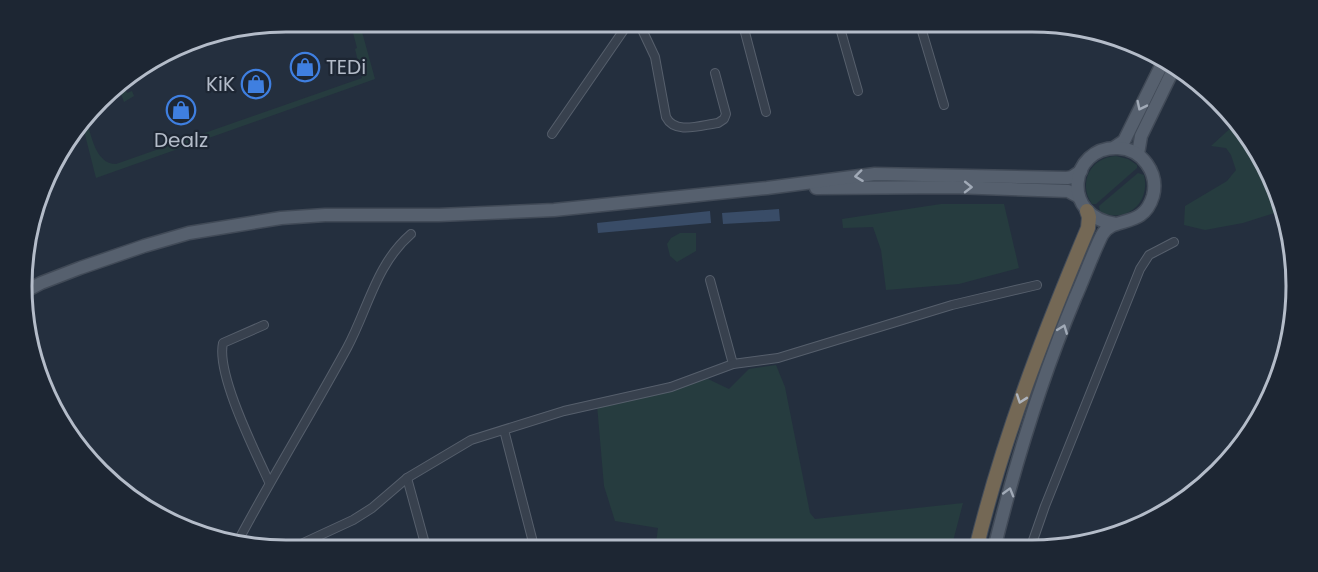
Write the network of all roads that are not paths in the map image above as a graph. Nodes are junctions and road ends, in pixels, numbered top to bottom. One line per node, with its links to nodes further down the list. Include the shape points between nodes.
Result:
1 (622, 32): 12 (street)
2 (643, 32): 7 (street, via 655,57 670,125 677,128 724,119)
3 (745, 32): 11 (street)
4 (841, 32): 9 (street)
5 (922, 32): 10 (street)
6 (1161, 67): 13 (main road, one-way to 13, via 1124,141)
7 (715, 73)
8 (1172, 73): 14 (main road, via 1141,136)
9 (858, 91)
10 (944, 105)
11 (766, 112)
12 (552, 134)
13 (1115, 147): 14 (main road); 15 (main road, via 1094,154)
14 (1138, 154): 19 (main road, via 1152,173 1154,194 1136,219)
15 (1081, 171): 16 (main road, one-way to 16, via 1061,178 875,174); 17 (main road)
16 (767, 188): 17 (main road, one-way to 17, via 985,188 1068,191); 23 (main road, via 554,210 325,215 234,224 166,239)
17 (1079, 197): 18 (main road)
18 (1087, 211): 19 (main road, via 1097,219); 36 (highway, one-way to 36, via 1088,228 1019,403)
19 (1116, 224): 37 (main road, one-way to 19, via 1053,356 1101,237)
20 (411, 234): 31 (street, via 382,268 348,346)
21 (1174, 242): 38 (street, via 1149,255 1140,269)
22 (710, 280): 28 (street)
23 (41, 283): 24 (main road); 26 (main road)
24 (32, 285)
25 (1037, 285): 28 (street, via 952,305 778,358)
26 (32, 288)
27 (264, 325): 31 (street, via 223,343 220,352 232,397)
28 (733, 364): 29 (street, via 671,387 564,411)
29 (504, 430): 30 (street, via 471,441); 35 (street)
30 (407, 478): 33 (street, via 372,508); 34 (street)
31 (269, 482): 32 (street)
32 (240, 537)
33 (310, 540)
34 (424, 540)
35 (532, 540)
36 (978, 540)
37 (996, 540)
38 (1033, 540)

